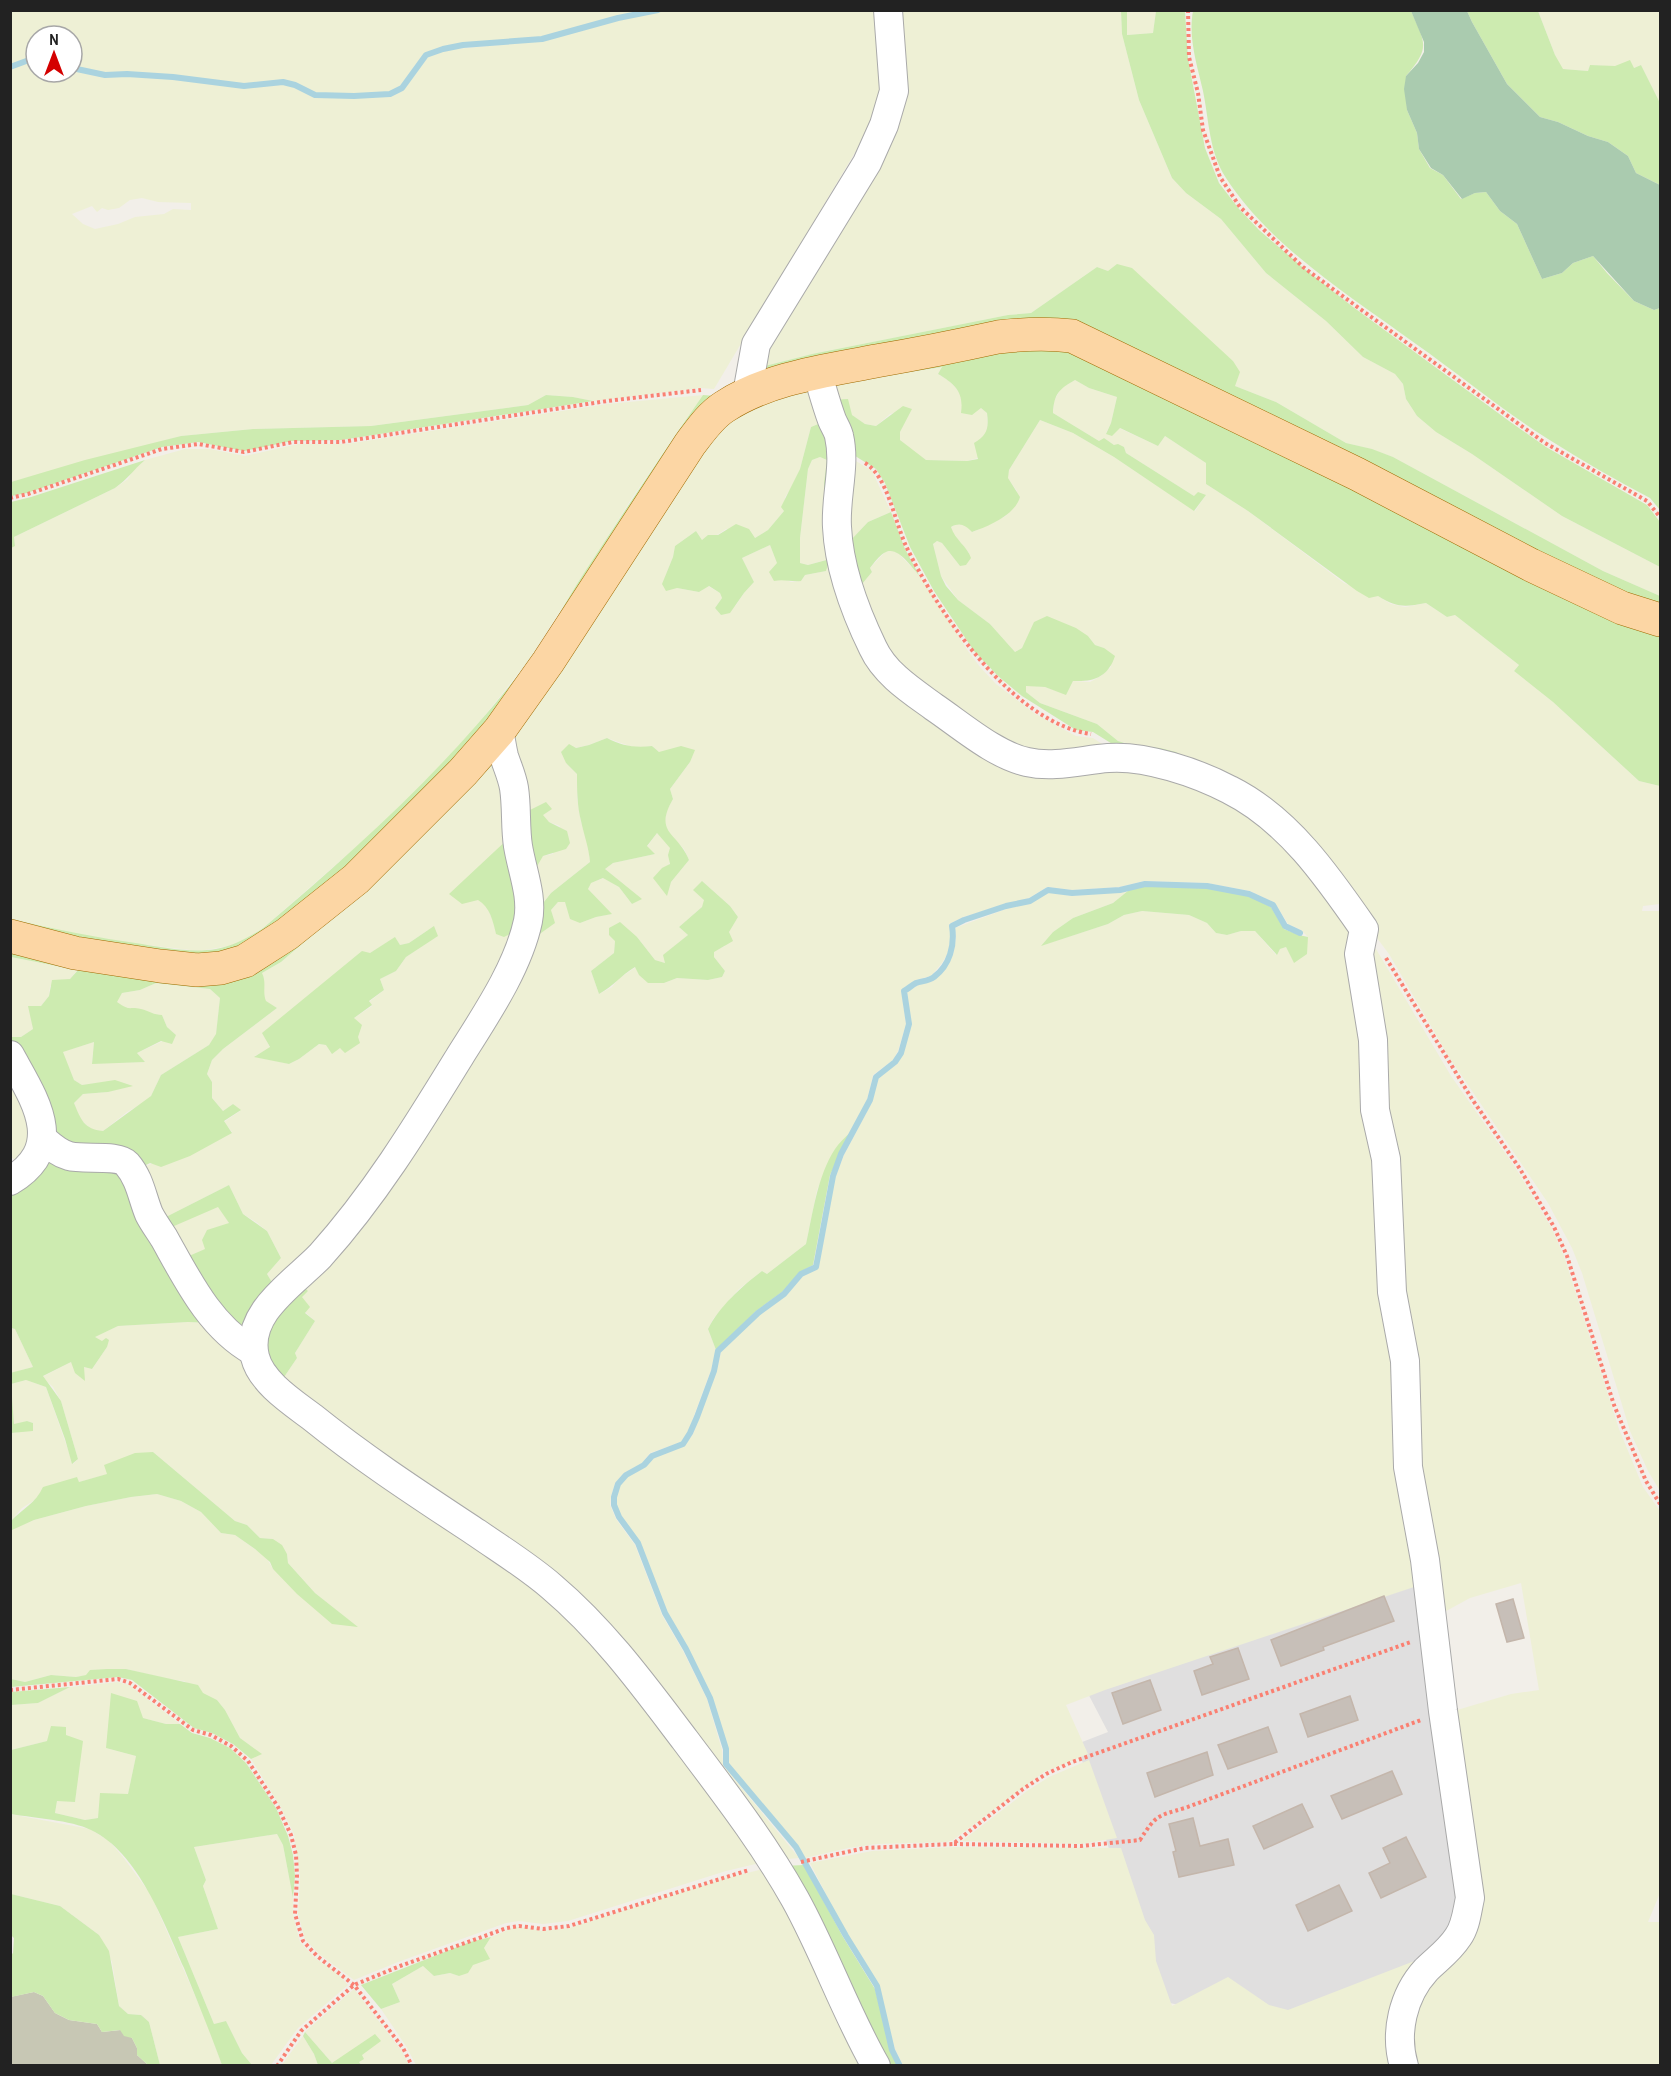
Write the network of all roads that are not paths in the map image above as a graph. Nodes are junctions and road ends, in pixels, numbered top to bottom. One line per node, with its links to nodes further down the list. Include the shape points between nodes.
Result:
1 (888, 10): 3 (street, via 894,91 887,117 867,163 756,345)
2 (817, 372): 3 (main road); 4 (main road, via 1007,336 1072,336 1357,474 1532,565 1622,608); 12 (street, via 839,435 840,551 851,593 874,650 886,667 907,688 1008,756 1029,763 1052,764 1135,759 1229,789 1278,823 1327,878 1364,929 1359,954 1373,1040 1375,1110 1389,1189 1392,1292 1405,1361 1408,1467 1425,1560 1470,1898 1460,1935 1446,1954 1427,1969 1407,2002 1400,2036)
3 (747, 394): 5 (main road, via 722,408 690,444)
4 (1660, 621)
5 (499, 731): 6 (main road, via 464,772 356,879 287,934 245,961 197,970 75,953); 10 (street, via 514,783 517,840 528,901 528,919 510,969 414,1131 351,1221 266,1309 258,1323)
6 (10, 936)
7 (10, 1055): 8 (street, via 41,1117)
8 (43, 1139): 9 (street, via 35,1161); 10 (street, via 69,1156 125,1162 137,1177 150,1215 191,1286 232,1337)
9 (10, 1181)
10 (253, 1351): 11 (street, via 258,1366 274,1385 350,1448 554,1588 622,1657 754,1831 795,1900)
11 (876, 2066)
12 (1404, 2066)

